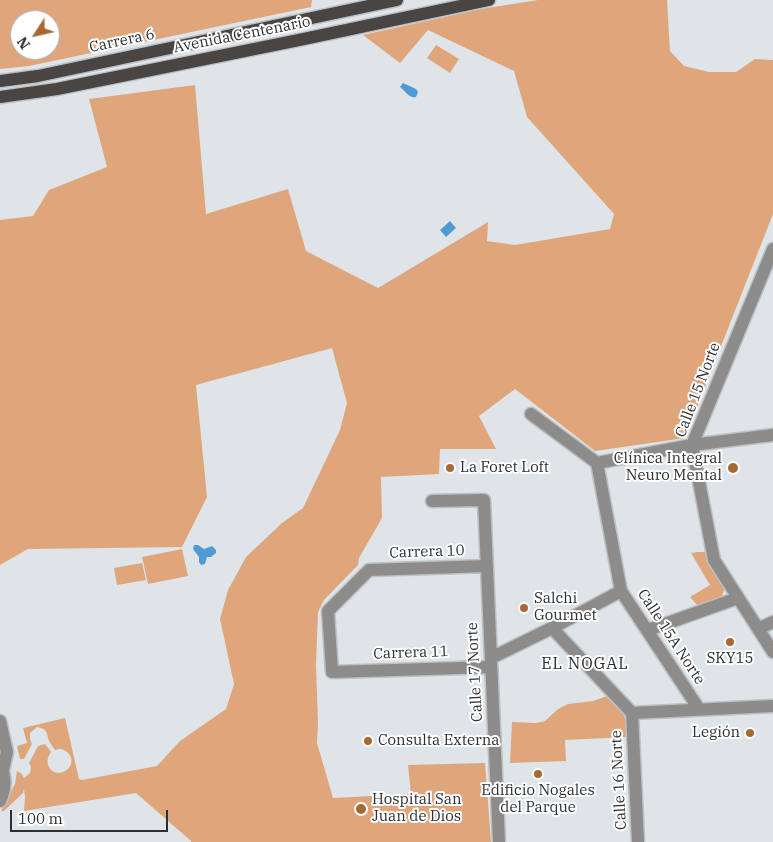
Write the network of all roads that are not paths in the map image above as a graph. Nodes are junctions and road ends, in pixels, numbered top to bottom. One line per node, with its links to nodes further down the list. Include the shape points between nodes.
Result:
1 (397, 0): 3 (main road, Carrera 6, via 38,76)
2 (489, 0): 4 (main road, Avenida Centenario)
3 (0, 81)
4 (0, 97)
5 (773, 249): 6 (street, Calle 15 Norte)
6 (767, 279): 9 (street, Calle 15 Norte)
7 (531, 414): 10 (street)
8 (773, 435): 9 (street)
9 (692, 445): 10 (street); 14 (street, Calle 15 Norte, via 714,560)
10 (597, 463): 13 (street, Calle 15A Norte)
11 (432, 501): 12 (street, Calle 17 Norte, via 484,500)
12 (487, 566): 20 (street, Calle 17 Norte); 21 (street, Carrera 10, via 369,570 328,611)
13 (621, 591): 16 (street, Carrera 11); 18 (street, Calle 15A Norte)
14 (738, 598): 17 (street, Calle 15 Norte); 18 (street)
15 (773, 622): 17 (street)
16 (552, 628): 20 (street, Carrera 11); 24 (street, Calle 16 Norte)
17 (758, 629): 19 (street, Calle 15 Norte)
18 (648, 630): 23 (street, Calle 15A Norte)
19 (773, 652)
20 (491, 662): 21 (street, Carrera 11); 28 (street, Calle 17 Norte)
21 (332, 672)
22 (773, 706): 23 (street)
23 (699, 709): 24 (street)
24 (632, 713): 29 (street, Calle 16 Norte)
25 (0, 721): 26 (street, via 7,752)
26 (1, 769): 27 (street, via 5,781)
27 (0, 802)
28 (499, 842)
29 (638, 842)

